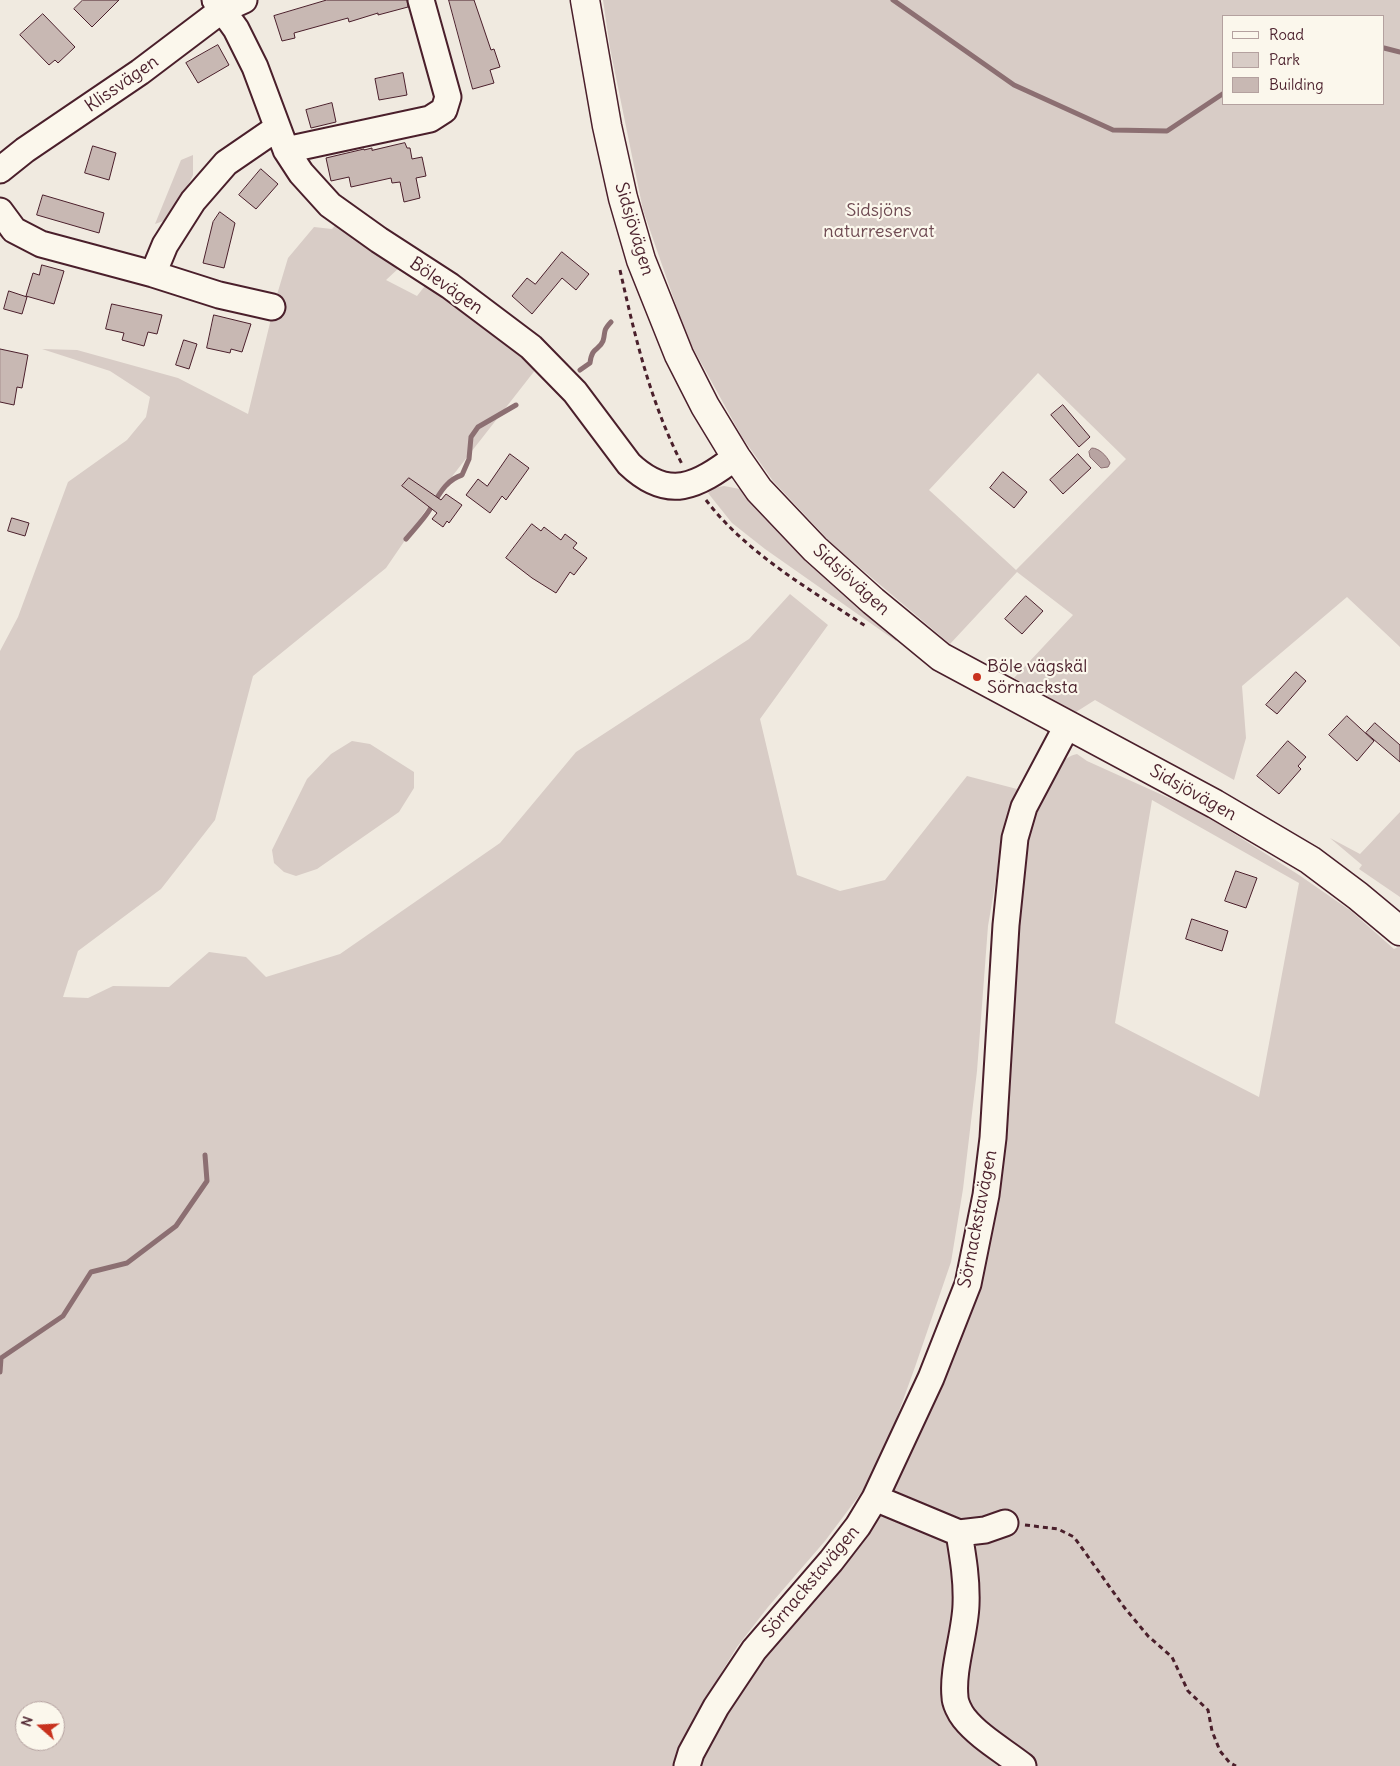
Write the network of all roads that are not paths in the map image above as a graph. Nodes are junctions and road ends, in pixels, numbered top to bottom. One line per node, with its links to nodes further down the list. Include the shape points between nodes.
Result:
1 (421, 0): 4 (street, via 448,97 444,110 430,119)
2 (585, 0): 9 (main road, Sidsjövägen, via 607,126 641,260 679,355)
3 (227, 3): 4 (street, Bölevägen); 5 (street, Klissvägen, via 140,72)
4 (282, 139): 7 (street, via 226,163 193,201 165,245); 9 (street, Bölevägen, via 301,174 330,205 450,286 531,347 575,392 604,433 639,473 675,488 693,484)
5 (0, 170)
6 (0, 211): 7 (street, via 14,230 41,244)
7 (153, 274): 8 (street, via 218,295)
8 (272, 307)
9 (736, 457): 10 (main road, Sidsjövägen, via 760,490 815,549 941,657)
10 (1067, 726): 11 (main road, Sidsjövägen, via 1216,804 1310,860); 12 (street, Sörnackstavägen, via 1024,807 1015,838 1006,925 993,1138 986,1195 968,1284 931,1378)
11 (1400, 931)
12 (875, 1498): 14 (street); 15 (street, Sörnackstavägen, via 831,1561 754,1650 716,1706)
13 (1005, 1523): 14 (street, via 985,1530)
14 (959, 1533): 16 (street, via 966,1605 955,1698 963,1716 975,1729)
15 (687, 1766)
16 (1023, 1766)

